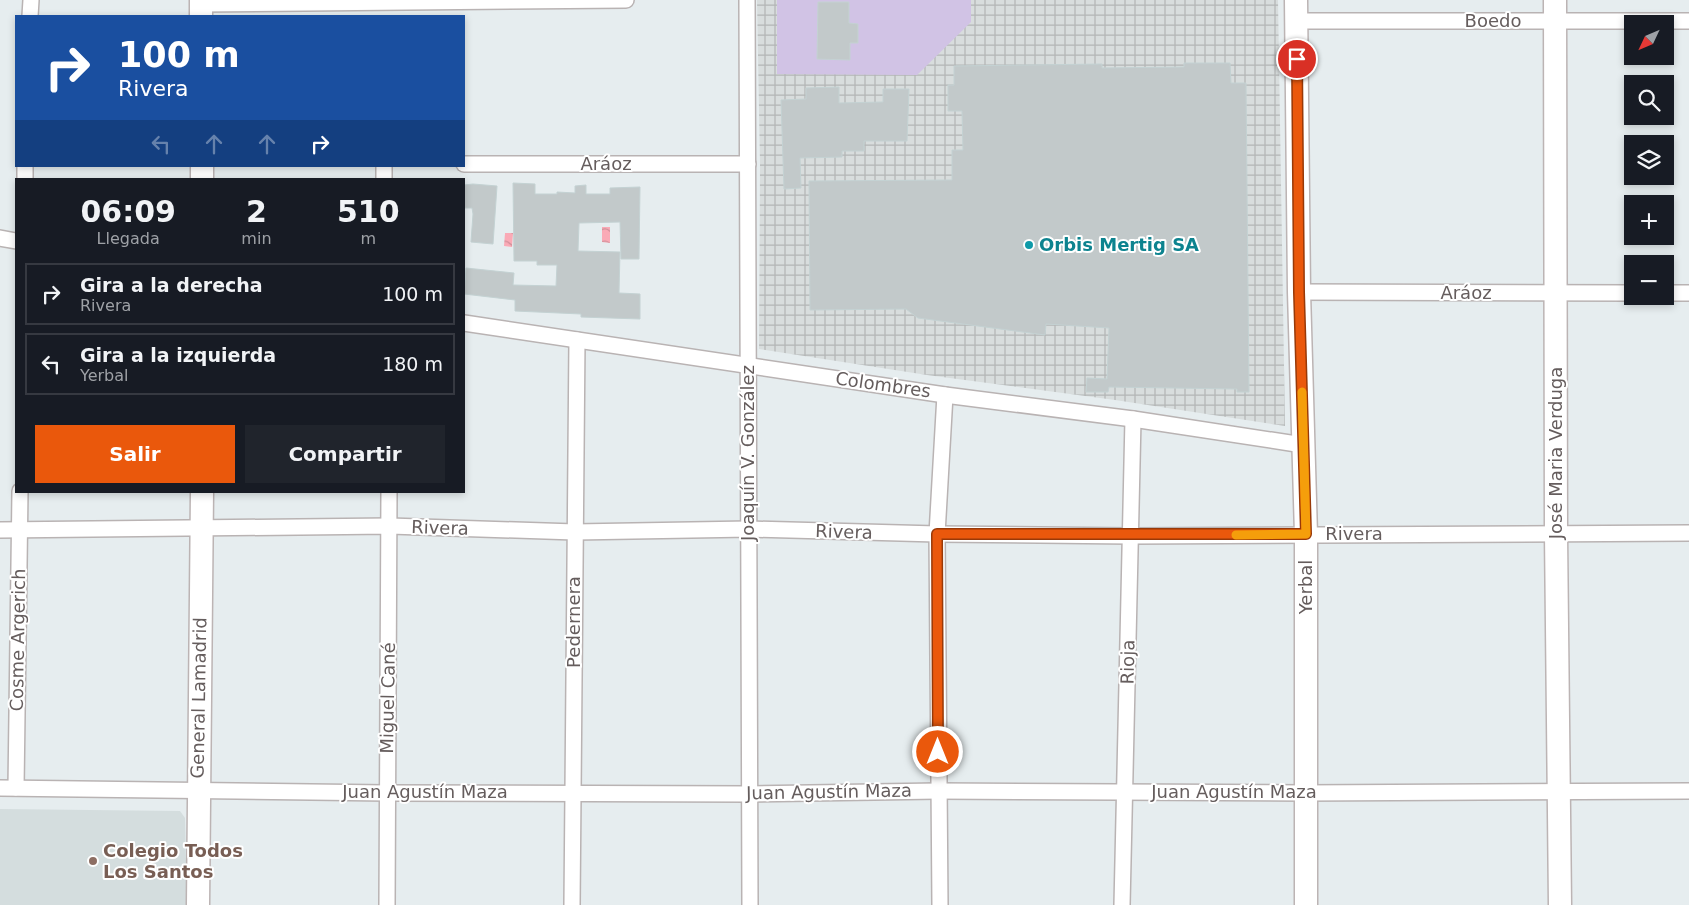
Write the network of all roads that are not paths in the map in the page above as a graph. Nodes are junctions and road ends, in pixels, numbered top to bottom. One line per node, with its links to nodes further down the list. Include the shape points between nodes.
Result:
1 (31, 0): 8 (street)
2 (626, 0): 5 (street)
3 (747, 0): 11 (street, Joaquín V. González)
4 (201, 7): 5 (street)
5 (388, 7)
6 (1296, 10): 7 (street, Boedo); 14 (street, Yerbal)
7 (1556, 11): 9 (street, Boedo); 18 (street, José Maria Verduga)
8 (30, 15)
9 (1689, 21)
10 (465, 164): 11 (street, Aráoz)
11 (748, 164): 21 (street, Joaquín V. González)
12 (0, 238): 13 (street)
13 (15, 241)
14 (1299, 292): 18 (street, Aráoz); 24 (street, Yerbal)
15 (1624, 293): 18 (street, Aráoz)
16 (1674, 293): 17 (street)
17 (1689, 293)
18 (1557, 294): 37 (street, José Maria Verduga)
19 (465, 323): 20 (street, Colombres)
20 (577, 340): 21 (street, Colombres); 33 (street, Pedernera)
21 (748, 365): 22 (street, Colombres); 30 (street, Joaquín V. González)
22 (945, 394): 23 (street, Colombres); 35 (street)
23 (1133, 419): 24 (street, Colombres); 38 (street, Rioja)
24 (1303, 445): 36 (street, Yerbal)
25 (20, 493): 32 (street, Cosme Argerich)
26 (202, 493): 29 (street, General Lamadrid)
27 (389, 493): 28 (street, Miguel Cané)
28 (390, 526): 29 (street, Rivera); 33 (street, Rivera); 47 (street, Miguel Cané)
29 (202, 529): 32 (street, Rivera); 41 (street, General Lamadrid)
30 (749, 529): 33 (street, Rivera); 35 (street, Rivera); 49 (street, Joaquín V. González)
31 (0, 530): 32 (street, Rivera)
32 (19, 530): 40 (street, Cosme Argerich)
33 (575, 532): 44 (street, Pedernera)
34 (1689, 533): 37 (street, Rivera)
35 (937, 534): 38 (street, Rivera); 42 (street)
36 (1306, 534): 37 (street, Rivera); 38 (street, Rivera); 48 (street, Yerbal)
37 (1556, 534): 46 (street, José Maria Verduga)
38 (1131, 536): 45 (street, Rioja)
39 (0, 788): 40 (street, Juan Agustín Maza)
40 (16, 788): 41 (street, Juan Agustín Maza)
41 (198, 790): 47 (street, Juan Agustín Maza); 50 (street, General Lamadrid)
42 (938, 791): 45 (street, Juan Agustín Maza); 49 (street, Juan Agustín Maza); 54 (street)
43 (1689, 791): 46 (street, Juan Agustín Maza)
44 (574, 792): 47 (street, Juan Agustín Maza); 49 (street, Juan Agustín Maza); 52 (street, Pedernera)
45 (1125, 792): 48 (street, Juan Agustín Maza); 55 (street, Rioja)
46 (1558, 792): 48 (street, Juan Agustín Maza); 57 (street, José Maria Verduga)
47 (386, 793): 51 (street, Miguel Cané)
48 (1305, 793): 56 (street, Yerbal)
49 (749, 794): 53 (street, Joaquín V. González)
50 (198, 905)
51 (387, 905)
52 (572, 905)
53 (750, 905)
54 (940, 905)
55 (1122, 905)
56 (1306, 905)
57 (1560, 905)

